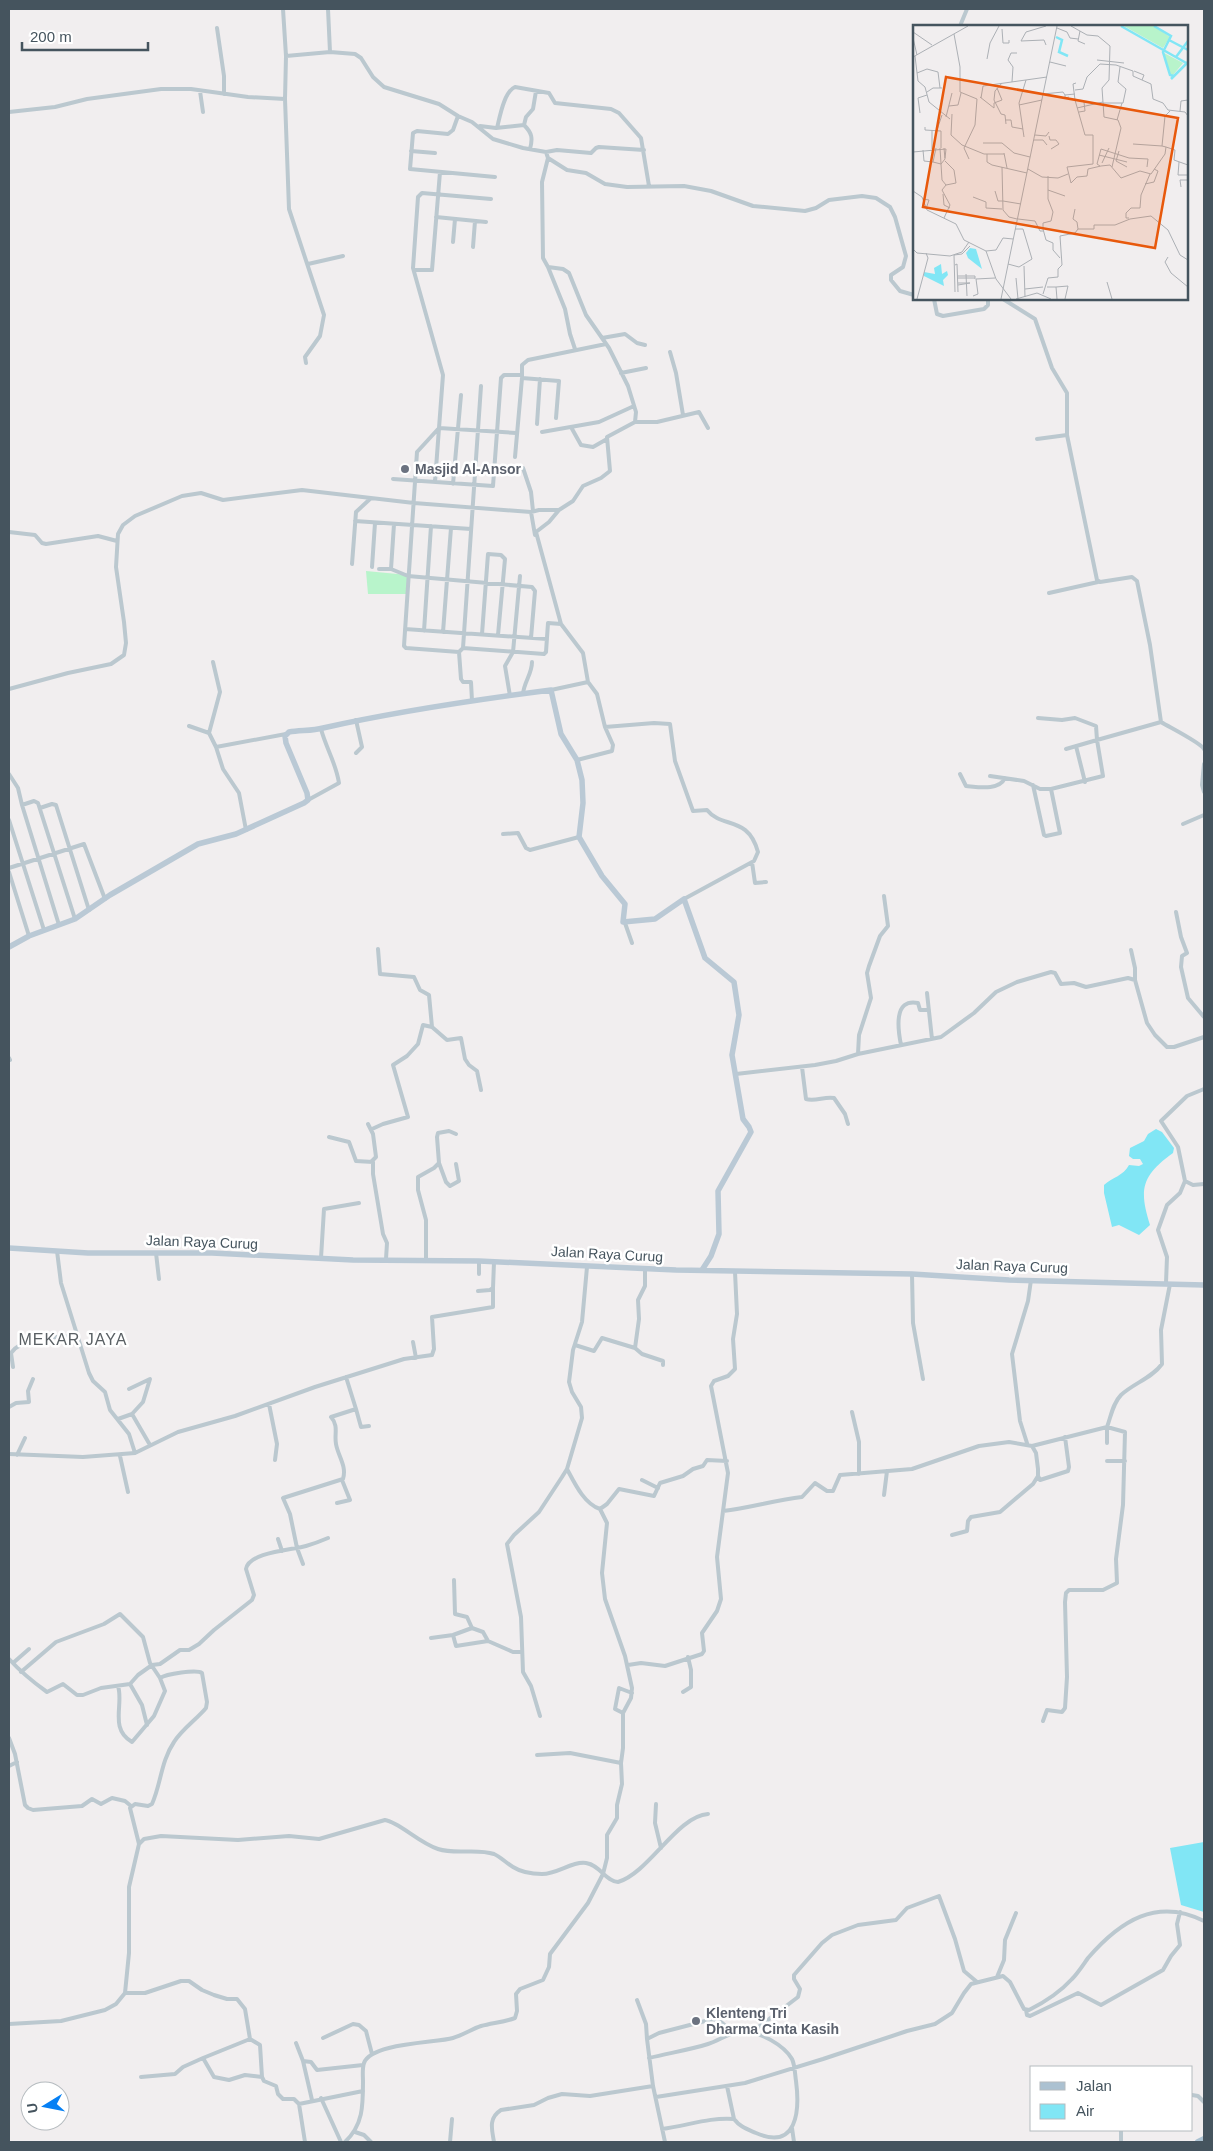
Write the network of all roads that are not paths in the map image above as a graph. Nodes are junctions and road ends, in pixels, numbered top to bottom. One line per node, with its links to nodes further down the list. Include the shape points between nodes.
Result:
1 (283, 9): 7 (street)
2 (328, 9): 6 (street)
3 (968, 9): 4 (street)
4 (960, 25)
5 (217, 28): 10 (street)
6 (330, 52): 7 (street); 14 (street, via 357,54 384,87 434,102)
7 (286, 56): 11 (street)
8 (200, 91): 10 (street); 12 (street, via 148,90); 13 (street)
9 (536, 91): 15 (street, via 533,109); 17 (street, via 521,87 510,89); 19 (street, via 550,93 555,103 617,111 640,135)
10 (224, 94): 11 (street)
11 (285, 99): 36 (street, via 289,209)
12 (9, 112)
13 (203, 112)
14 (458, 116): 16 (street); 20 (street, via 448,134 415,132)
15 (524, 125): 17 (street); 18 (street, via 531,131)
16 (478, 126): 17 (street); 18 (street, via 494,139)
17 (498, 128)
18 (530, 149): 21 (street)
19 (644, 150): 21 (street, via 599,147 590,153); 26 (street)
20 (411, 151): 22 (street); 24 (street, via 410,169)
21 (546, 152): 23 (street)
22 (435, 153)
23 (548, 158): 26 (street, via 567,170 586,172 605,184); 37 (street, via 542,182 542,258)
24 (440, 172): 25 (street); 27 (street)
25 (495, 177)
26 (650, 186): 39 (street, via 684,186 752,206 796,211 816,208 829,200 862,196 876,198 890,208 895,217 906,256 903,267 891,275 891,280 900,292)
27 (438, 194): 28 (street); 29 (street); 38 (street, via 422,192 418,197)
28 (491, 199)
29 (436, 217): 30 (street); 38 (street, via 432,270)
30 (456, 219): 31 (street); 33 (street)
31 (475, 221): 32 (street); 34 (street)
32 (486, 222)
33 (453, 242)
34 (473, 247)
35 (343, 256): 36 (street)
36 (308, 264): 48 (street, via 324,319 320,336 305,357)
37 (548, 267): 43 (street, via 563,268 569,273 586,315); 46 (street, via 565,309)
38 (414, 270): 61 (street, via 442,370)
39 (913, 295)
40 (934, 300): 41 (street, via 937,314 943,316 984,309)
41 (988, 300)
42 (1005, 300): 68 (street, via 1036,320 1052,368 1068,394)
43 (602, 338): 44 (street); 45 (street, via 625,334)
44 (606, 344): 46 (street); 50 (street)
45 (645, 346)
46 (575, 349): 51 (street, via 526,361 522,365)
47 (670, 352): 56 (street)
48 (306, 363)
49 (646, 368): 50 (street)
50 (621, 373): 55 (street)
51 (522, 377): 52 (street); 65 (street, via 502,376); 67 (street)
52 (540, 379): 57 (street, via 559,381); 59 (street)
53 (481, 386): 64 (street)
54 (461, 395): 62 (street)
55 (634, 406): 58 (street); 60 (street, via 599,422)
56 (683, 415): 58 (street, via 655,422); 63 (street, via 699,412)
57 (556, 418)
58 (635, 422): 69 (street, via 610,434)
59 (537, 424)
60 (571, 427): 66 (street); 69 (street, via 581,445 593,447)
61 (439, 428): 62 (street); 74 (street, via 417,452); 75 (street)
62 (459, 428): 64 (street); 76 (street)
63 (708, 428)
64 (477, 430): 65 (street); 77 (street)
65 (498, 431): 67 (street); 77 (street, via 494,485)
66 (542, 432)
67 (516, 433): 71 (street)
68 (1067, 435): 70 (street); 102 (street)
69 (607, 439): 81 (street, via 610,471 583,486 573,501)
70 (1037, 439)
71 (515, 457)
72 (523, 468): 82 (street, via 531,492)
73 (393, 480): 74 (street)
74 (416, 480): 75 (street); 79 (street)
75 (434, 482): 76 (street)
76 (454, 484): 77 (street)
77 (473, 486): 80 (street)
78 (370, 498): 79 (street); 83 (street, via 356,510); 92 (street, via 302,490 223,500 201,493 187,494 130,519 120,529)
79 (414, 503): 80 (street); 86 (street)
80 (472, 507): 82 (street); 89 (street)
81 (559, 510): 82 (street); 91 (street)
82 (532, 512): 91 (street)
83 (355, 521): 84 (street); 93 (street)
84 (375, 523): 85 (street); 94 (street)
85 (394, 524): 86 (street); 96 (street)
86 (412, 525): 87 (street); 97 (street)
87 (431, 526): 88 (street); 99 (street)
88 (450, 528): 89 (street); 100 (street)
89 (471, 529): 101 (street)
90 (9, 532): 92 (street, via 35,535 46,544 98,536)
91 (535, 534): 107 (street)
92 (117, 542): 123 (street, via 116,578 125,638 124,655 111,664)
93 (352, 564)
94 (372, 567)
95 (379, 569): 96 (street)
96 (391, 569): 97 (street)
97 (408, 576): 99 (street); 108 (street)
98 (520, 576): 105 (street)
99 (428, 578): 100 (street); 109 (street)
100 (447, 580): 101 (street); 110 (street)
101 (468, 582): 103 (street); 111 (street)
102 (1098, 582): 106 (street); 130 (street, via 1132,577 1137,581)
103 (486, 584): 104 (street); 104 (street, via 488,554 504,557); 112 (street)
104 (502, 584): 105 (street); 113 (street)
105 (518, 586): 114 (street); 115 (street, via 530,586 534,591)
106 (1049, 593)
107 (561, 624): 116 (street, via 549,622); 122 (street, via 583,653)
108 (405, 629): 109 (street); 118 (street, via 406,648)
109 (424, 631): 110 (street)
110 (443, 632): 111 (street)
111 (463, 633): 112 (street); 117 (street)
112 (482, 634): 113 (street)
113 (498, 635): 114 (street)
114 (514, 637): 115 (street); 119 (street)
115 (530, 638): 116 (street)
116 (547, 639): 119 (street, via 545,654)
117 (463, 648): 118 (street); 119 (street)
118 (459, 652): 127 (street, via 460,680 471,682)
119 (513, 652): 126 (street, via 506,666)
120 (213, 662): 134 (street, via 220,692)
121 (532, 662): 125 (street, via 531,675 524,685)
122 (588, 682): 124 (street); 132 (street, via 597,694)
123 (9, 689)
124 (550, 690): 125 (street); 142 (street, via 561,734)
125 (523, 694): 126 (street)
126 (510, 696): 127 (street)
127 (472, 701): 129 (street)
128 (1038, 718): 136 (street, via 1078,719 1096,726)
129 (356, 720): 133 (street); 141 (street, via 362,747)
130 (1161, 722): 136 (street); 139 (street)
131 (189, 726): 134 (street)
132 (605, 727): 142 (street, via 613,745 612,751); 164 (street, via 670,724 674,756 692,809 695,812 708,810 713,818 737,824 746,830 758,852)
133 (321, 729): 135 (street); 152 (street, via 336,764 339,783)
134 (209, 733): 138 (street)
135 (286, 734): 138 (street); 152 (street, via 288,749)
136 (1096, 740): 137 (street); 148 (street, via 1103,776)
137 (1076, 746): 140 (street); 148 (street)
138 (216, 747): 158 (street, via 223,769 239,794)
139 (1204, 748)
140 (1066, 749)
141 (356, 753)
142 (577, 760): 160 (street, via 583,794)
143 (1204, 764): 151 (street)
144 (9, 774): 153 (street, via 18,788)
145 (960, 774): 147 (street, via 966,786 989,787 998,785)
146 (990, 776): 147 (street)
147 (1004, 778): 149 (street)
148 (1085, 782): 150 (street)
149 (1033, 785): 150 (street); 150 (street, via 1046,836 1060,833)
150 (1051, 789)
151 (1204, 792)
152 (308, 800): 158 (street)
153 (22, 805): 154 (street, via 36,801); 163 (street)
154 (40, 808): 161 (street, via 53,803 56,805); 162 (street)
155 (1204, 815): 157 (street)
156 (9, 820): 165 (street)
157 (1183, 824)
158 (246, 830): 170 (street, via 198,844)
159 (503, 834): 160 (street, via 518,833 530,850)
160 (579, 836): 175 (street, via 602,876 624,901 626,909 622,921)
161 (70, 849): 162 (street); 170 (street, via 85,844); 172 (street)
162 (54, 854): 163 (street); 174 (street)
163 (38, 858): 165 (street); 176 (street)
164 (752, 862): 168 (street, via 755,883); 171 (street)
165 (23, 864): 166 (street); 177 (street)
166 (9, 868)
167 (9, 872): 178 (street)
168 (766, 882)
169 (884, 896): 191 (street, via 888,926 880,936 867,973 871,998 859,1036)
170 (105, 899): 172 (street)
171 (684, 899): 175 (street, via 655,918); 193 (street, via 705,958 734,982 739,1015 732,1052)
172 (89, 910): 174 (street)
173 (1176, 912): 186 (street, via 1187,953 1182,956 1181,966 1188,998)
174 (75, 919): 176 (street)
175 (625, 923): 179 (street)
176 (59, 925): 177 (street)
177 (44, 930): 178 (street)
178 (28, 936): 180 (street)
179 (632, 943)
180 (9, 947)
181 (378, 949): 187 (street, via 380,974 414,977 420,990 429,995)
182 (1130, 950): 183 (street)
183 (1135, 980): 188 (street, via 1147,1022 1168,1047); 189 (street, via 1128,978 1086,987 1074,983 1060,984 1053,972 1043,974 996,992 974,1013)
184 (927, 993): 185 (street)
185 (929, 1010): 189 (street); 190 (street, via 920,1010 915,1002 903,1004 899,1031)
186 (1204, 1017)
187 (432, 1027): 195 (street, via 447,1040 461,1038 465,1059 477,1071); 198 (street, via 422,1026 418,1044 408,1056 393,1065 408,1117)
188 (1204, 1037)
189 (932, 1040): 190 (street)
190 (902, 1045): 191 (street)
191 (858, 1054): 192 (street)
192 (802, 1067): 193 (street); 197 (street, via 806,1099 834,1098)
193 (736, 1074): 217 (street, via 742,1119 750,1127 750,1132 718,1191 719,1234)
194 (1204, 1089): 204 (street, via 1188,1096 1161,1121 1178,1147)
195 (481, 1090)
196 (368, 1124): 198 (street)
197 (848, 1124)
198 (372, 1129): 201 (street, via 376,1157)
199 (456, 1134): 202 (street, via 448,1131 437,1134)
200 (329, 1137): 201 (street, via 350,1143 356,1161)
201 (372, 1161): 211 (street, via 387,1243)
202 (439, 1163): 203 (street, via 450,1186 460,1181); 212 (street, via 417,1179 426,1220)
203 (456, 1164)
204 (1185, 1182): 205 (street); 223 (street, via 1180,1193 1167,1205 1158,1230 1167,1257)
205 (1204, 1184)
206 (359, 1203): 210 (street, via 324,1209)
207 (9, 1248): 208 (street, Jalan Raya Curug)
208 (57, 1251): 209 (street, Jalan Raya Curug); 227 (street, via 60,1283)
209 (156, 1253): 210 (street, Jalan Raya Curug); 221 (street)
210 (321, 1258): 211 (street, Jalan Raya Curug)
211 (386, 1259): 212 (street, Jalan Raya Curug)
212 (426, 1261): 213 (street, Jalan Raya Curug)
213 (479, 1261): 214 (street, Jalan Raya Curug); 219 (street)
214 (494, 1262): 215 (street, Jalan Raya Curug); 225 (street)
215 (587, 1267): 216 (street, Jalan Raya Curug); 229 (street, via 582,1322)
216 (645, 1268): 217 (street, Jalan Raya Curug); 230 (street, via 645,1286 638,1300)
217 (702, 1270): 218 (street, Jalan Raya Curug)
218 (735, 1272): 220 (street, Jalan Raya Curug); 257 (street, via 737,1314 733,1339 736,1369 711,1386)
219 (479, 1274)
220 (912, 1274): 222 (street, Jalan Raya Curug); 236 (street, via 913,1323)
221 (159, 1278)
222 (1031, 1280): 223 (street, Jalan Raya Curug); 248 (street, via 1012,1354 1020,1421)
223 (1168, 1283): 224 (street, Jalan Raya Curug); 245 (street, via 1161,1330 1162,1364 1121,1395)
224 (1204, 1285)
225 (493, 1288): 226 (street); 231 (street, via 493,1307 432,1317 434,1353)
226 (478, 1291)
227 (77, 1336): 233 (street, via 44,1338 19,1346 11,1353); 243 (street, via 90,1377 104,1391 107,1405)
228 (413, 1342): 231 (street)
229 (575, 1345): 230 (street, via 594,1351 602,1338); 260 (street, via 570,1382 581,1407 582,1418)
230 (635, 1348): 232 (street, via 663,1361)
231 (416, 1358): 234 (street)
232 (663, 1365)
233 (13, 1368)
234 (346, 1377): 238 (street); 240 (street)
235 (33, 1379): 239 (street, via 28,1402)
236 (923, 1379)
237 (129, 1388): 242 (street, via 150,1379 144,1402)
238 (269, 1404): 250 (street, via 178,1432); 256 (street, via 277,1444)
239 (9, 1407)
240 (356, 1409): 244 (street, via 361,1427); 264 (street, via 331,1417 336,1426 336,1444 344,1467)
241 (852, 1412): 262 (street, via 859,1442)
242 (132, 1414): 243 (street); 250 (street)
243 (118, 1419): 253 (street, via 130,1434)
244 (369, 1426)
245 (1107, 1427): 247 (street); 249 (street); 259 (street, via 1125,1432)
246 (25, 1438): 254 (street)
247 (1066, 1438): 251 (street); 263 (street, via 1068,1470 1040,1480)
248 (1027, 1444): 251 (street); 261 (street, via 992,1444 912,1470)
249 (1107, 1444)
250 (150, 1445): 253 (street)
251 (1032, 1446): 263 (street, via 1036,1453)
252 (9, 1454): 254 (street)
253 (135, 1454): 255 (street)
254 (17, 1455): 255 (street)
255 (120, 1456): 267 (street)
256 (275, 1460)
257 (727, 1461): 266 (street, via 707,1460 703,1466 683,1476 660,1483); 271 (street)
258 (1107, 1461): 259 (street)
259 (1124, 1462): 298 (street, via 1117,1583 1103,1590 1066,1592 1068,1678 1065,1708 1062,1712 1047,1710)
260 (567, 1469): 270 (street, via 583,1495); 284 (street, via 539,1512 507,1544 521,1616)
261 (886, 1471): 262 (street); 268 (street)
262 (859, 1474): 271 (street, via 839,1476 833,1491 815,1483 802,1498 783,1498)
263 (1038, 1476): 272 (street, via 1000,1512 971,1517 967,1531)
264 (342, 1480): 269 (street, via 350,1500); 275 (street, via 284,1497)
265 (642, 1480): 266 (street)
266 (658, 1488): 270 (street, via 654,1496 619,1489)
267 (128, 1492)
268 (884, 1495)
269 (337, 1503)
270 (600, 1509): 288 (street, via 607,1523 602,1573 605,1599)
271 (723, 1511): 285 (street, via 717,1557 721,1599 702,1633 704,1652)
272 (952, 1535)
273 (328, 1538): 275 (street)
274 (278, 1539): 276 (street)
275 (297, 1548): 276 (street); 277 (street)
276 (282, 1551): 289 (street, via 259,1556 248,1563 246,1569 254,1595 252,1600 199,1644)
277 (303, 1564)
278 (454, 1580): 279 (street, via 455,1614 467,1617)
279 (472, 1628): 280 (street); 282 (street, via 483,1632)
280 (453, 1635): 281 (street); 282 (street, via 456,1646)
281 (432, 1638)
282 (488, 1641): 284 (street, via 513,1652)
283 (30, 1648): 287 (street)
284 (521, 1652): 297 (street, via 523,1672)
285 (688, 1657): 288 (street, via 665,1666); 294 (street, via 691,1687)
286 (9, 1659): 287 (street)
287 (13, 1663): 290 (street)
288 (628, 1665): 295 (street)
289 (151, 1666): 290 (street, via 143,1637 120,1614 56,1642); 291 (street); 292 (street)
290 (21, 1672): 293 (street, via 48,1692 62,1684 77,1695)
291 (160, 1678): 299 (street, via 165,1693 158,1711); 306 (street, via 201,1671 207,1705 173,1743 152,1804)
292 (130, 1684): 293 (street); 299 (street, via 142,1705)
293 (118, 1686): 299 (street, via 118,1716 125,1736 133,1741)
294 (683, 1692)
295 (632, 1693): 296 (street); 296 (street, via 619,1688 615,1709)
296 (623, 1713): 303 (street)
297 (540, 1716)
298 (1044, 1721)
299 (147, 1725)
300 (9, 1738): 302 (street)
301 (537, 1755): 303 (street, via 570,1753)
302 (17, 1762): 304 (street); 306 (street, via 24,1805 30,1810 82,1806 92,1799 101,1804 109,1798)
303 (621, 1763): 310 (street, via 622,1788 617,1818 607,1835)
304 (9, 1766)
305 (656, 1804): 309 (street, via 655,1823)
306 (132, 1806): 308 (street, via 131,1819)
307 (708, 1814): 309 (street, via 692,1820)
308 (139, 1844): 310 (street, via 147,1838 161,1836 238,1840 289,1836 319,1839 385,1820 436,1849 489,1852 520,1870 546,1874 583,1863); 316 (street, via 128,1897 129,1953)
309 (661, 1848): 310 (street, via 622,1881 612,1881)
310 (603, 1874): 326 (street, via 588,1903 550,1954 543,1980 520,1989 516,1994 515,2018 493,2022 452,2038 413,2042)
311 (1180, 1912): 313 (street); 318 (street, via 1163,1910 1147,1913 1113,1932 1070,1981); 318 (street, via 1177,1924 1180,1945 1162,1971 1101,2006 1078,1993 1030,2016)
312 (1016, 1913): 314 (street, via 1005,1940 1004,1960)
313 (1204, 1921)
314 (997, 1977): 315 (street); 318 (street, via 1003,1976 1008,1980)
315 (977, 1982): 320 (street, via 964,1971 939,1896 907,1908 896,1920 858,1925 828,1938 794,1975 800,1989 798,1996); 331 (street, via 966,1990 952,2012 939,2022)
316 (125, 1993): 319 (street, via 116,2004 88,2014 48,2023); 323 (street, via 145,1993 189,1981 214,1995 236,1999 245,2009)
317 (637, 2000): 324 (street, via 646,2024)
318 (1026, 2010)
319 (9, 2024)
320 (752, 2032): 321 (street); 331 (street, via 786,2052)
321 (734, 2033): 324 (street, via 713,2019); 328 (street, via 710,2043)
322 (323, 2038): 326 (street, via 357,2025 366,2031)
323 (250, 2039): 327 (street); 333 (street, via 260,2045)
324 (647, 2039): 328 (street)
325 (296, 2042): 329 (street)
326 (372, 2054): 330 (street)
327 (203, 2058): 332 (street, via 175,2074); 333 (street, via 214,2077 229,2080 245,2075)
328 (649, 2058): 334 (street)
329 (304, 2061): 330 (street, via 311,2062 316,2070); 340 (street)
330 (363, 2065): 336 (street)
331 (794, 2068): 335 (street); 345 (street, via 798,2107)
332 (141, 2077)
333 (262, 2077): 342 (street, via 276,2086 283,2099 294,2099)
334 (653, 2086): 338 (street); 355 (street, via 597,2096 562,2094 528,2106 501,2110 492,2120)
335 (727, 2086): 338 (street); 344 (street)
336 (363, 2090): 339 (street); 347 (street)
337 (1193, 2095): 341 (street)
338 (656, 2097): 346 (street)
339 (321, 2098): 340 (street); 351 (street)
340 (312, 2100): 342 (street)
341 (1204, 2102)
342 (299, 2104): 350 (street)
343 (452, 2119): 354 (street)
344 (734, 2119): 346 (street, via 702,2120); 348 (street, via 742,2127)
345 (792, 2128): 348 (street, via 780,2136); 358 (street)
346 (662, 2130): 356 (street)
347 (355, 2132): 352 (street); 353 (street)
348 (765, 2137): 357 (street)
349 (1204, 2139): 359 (main road)
350 (305, 2142)
351 (341, 2142)
352 (345, 2142)
353 (371, 2142)
354 (450, 2142)
355 (494, 2142)
356 (665, 2142)
357 (763, 2142)
358 (794, 2142)
359 (1198, 2142)

